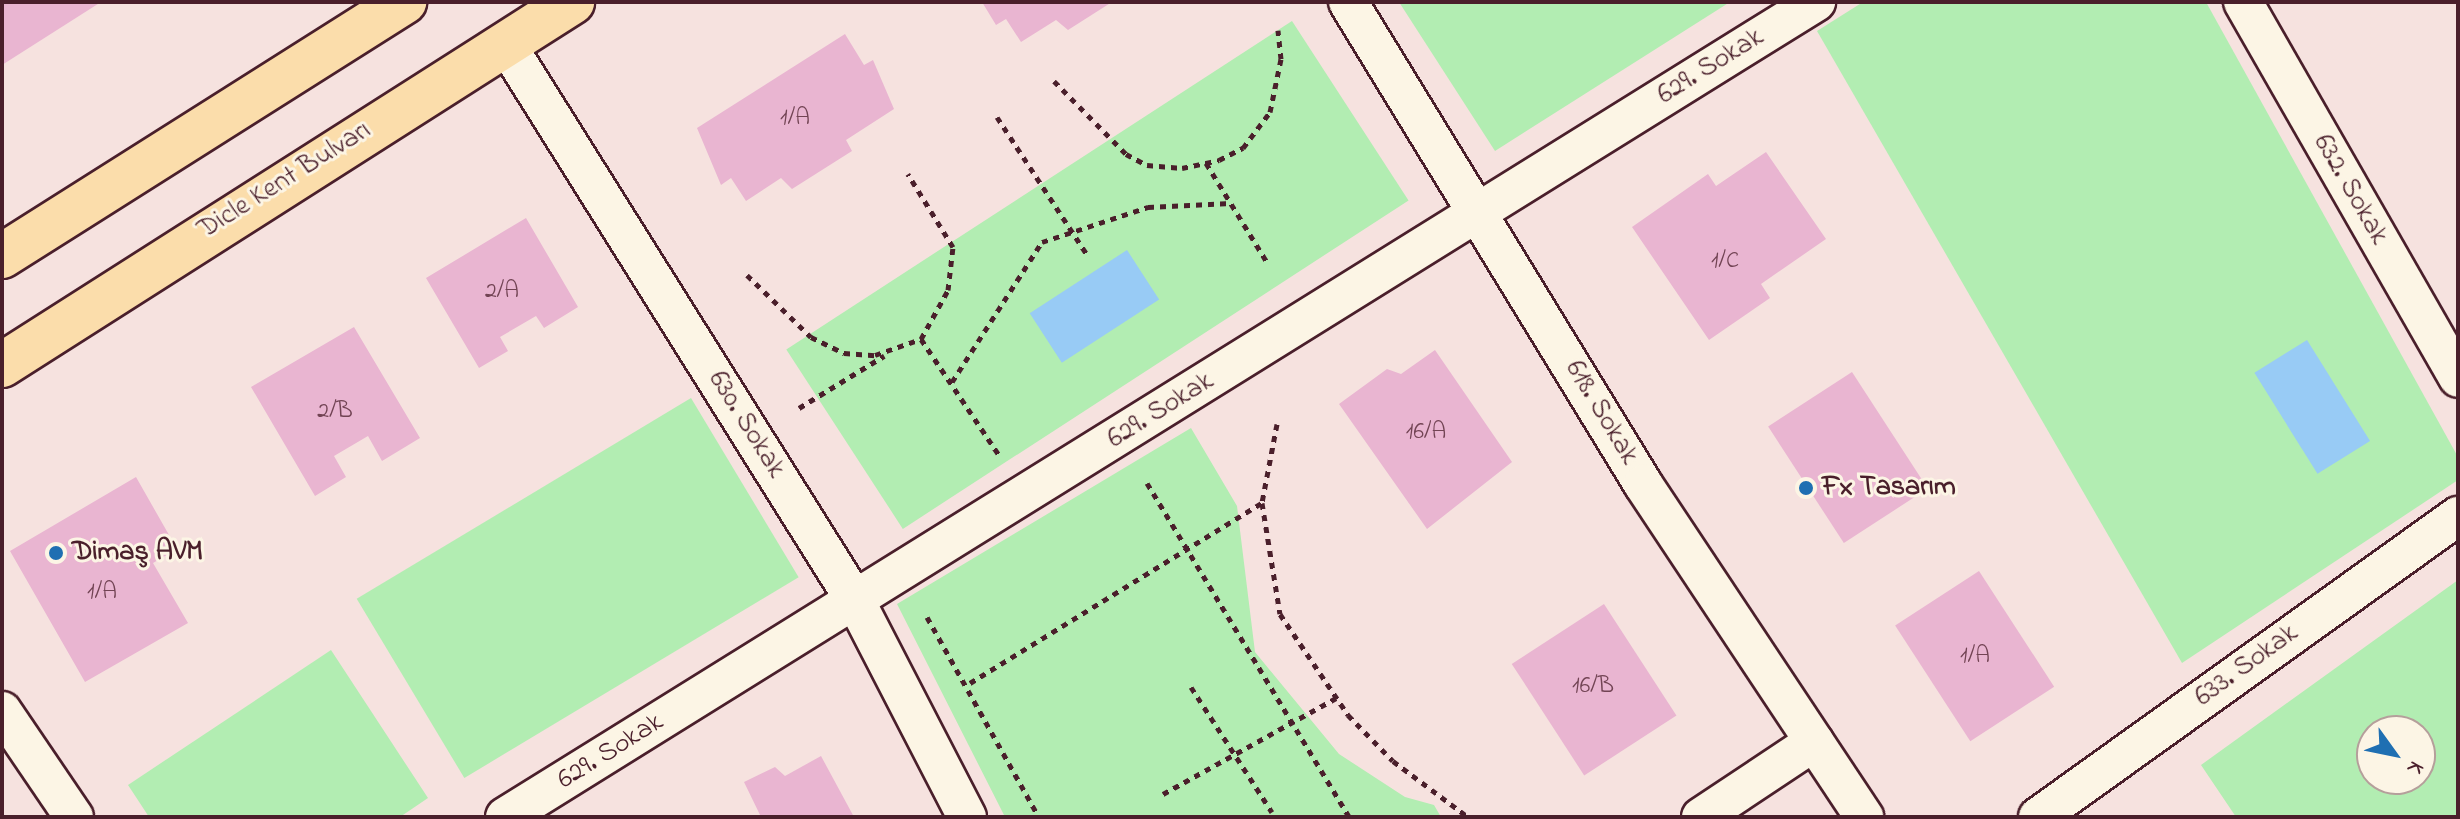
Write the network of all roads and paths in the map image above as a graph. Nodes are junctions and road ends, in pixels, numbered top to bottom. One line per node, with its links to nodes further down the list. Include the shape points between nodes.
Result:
1 (404, 2): 15 (main road)
2 (572, 2): 7 (main road, Dicle Kent Bulvarı)
3 (1348, 2): 13 (street, 618. Sokak)
4 (1816, 2): 13 (street, 629. Sokak)
5 (2243, 2): 22 (street, 632. Sokak)
6 (1278, 30): 10 (path, via 1281,59 1270,112 1243,148)
7 (506, 44): 21 (main road, Dicle Kent Bulvarı); 31 (street, 630. Sokak)
8 (1054, 81): 10 (path, via 1126,154 1147,165)
9 (997, 117): 14 (path)
10 (1206, 163): 12 (path)
11 (908, 174): 19 (path, via 953,247 948,290)
12 (1231, 203): 14 (path, via 1148,207); 17 (path)
13 (1481, 210): 31 (street, 629. Sokak); 38 (street, 618. Sokak, via 1643,484)
14 (1071, 230): 16 (path); 23 (path, via 1042,242 1024,263)
15 (2, 256)
16 (1088, 256)
17 (1267, 262)
18 (747, 275): 20 (path, via 811,337 844,353)
19 (921, 339): 20 (path); 23 (path)
20 (888, 353): 24 (path, via 844,386)
21 (2, 365)
22 (2458, 378)
23 (952, 382): 26 (path)
24 (799, 408)
25 (1277, 424): 28 (path)
26 (999, 455)
27 (1147, 483): 30 (path)
28 (1262, 503): 30 (path); 35 (path, via 1280,614)
29 (2458, 516): 50 (street, 633. Sokak)
30 (1187, 549): 33 (path); 37 (path)
31 (856, 602): 43 (street, 629. Sokak); 44 (street, 630. Sokak)
32 (927, 617): 33 (path)
33 (970, 683): 45 (path)
34 (1191, 687): 39 (path)
35 (1336, 698): 37 (path); 47 (path, via 1393,761)
36 (2, 711): 42 (street)
37 (1291, 723): 39 (path); 46 (path)
38 (1814, 742): 48 (street); 49 (street, 618. Sokak)
39 (1235, 754): 40 (path); 41 (path)
40 (1163, 794)
41 (1272, 812)
42 (74, 817)
43 (505, 817)
44 (967, 817)
45 (1039, 817)
46 (1349, 817)
47 (1468, 817)
48 (1701, 817)
49 (1864, 817)
50 (2038, 817)

